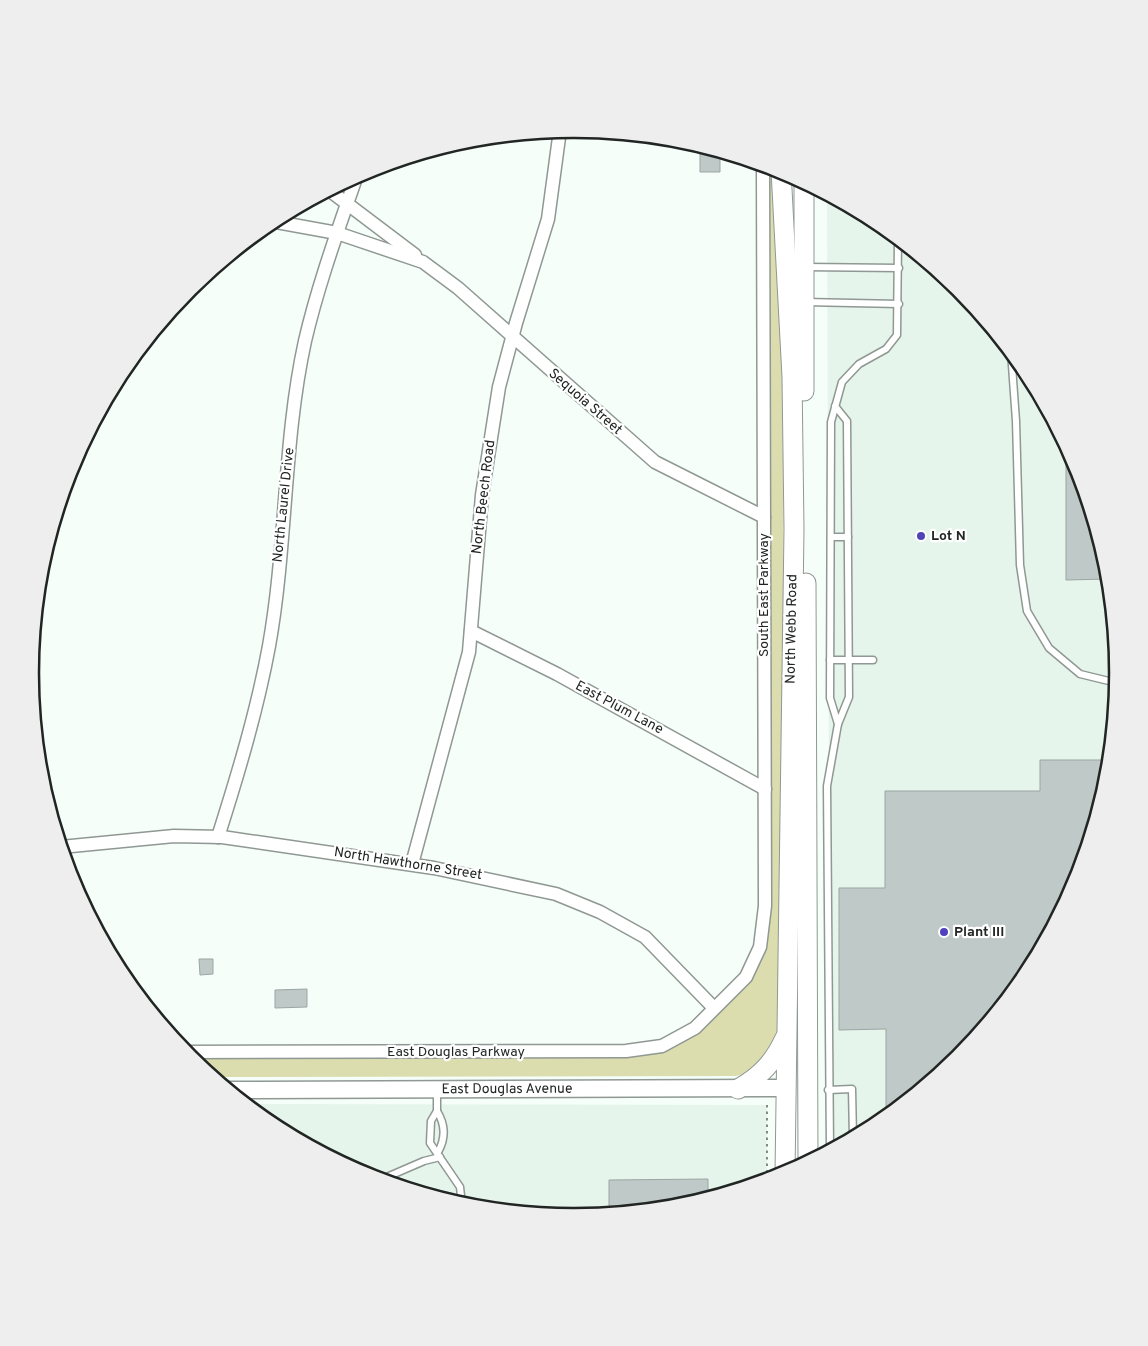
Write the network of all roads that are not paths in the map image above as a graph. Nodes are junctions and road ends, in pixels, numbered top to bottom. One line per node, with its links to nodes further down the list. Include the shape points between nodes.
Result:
1 (559, 138): 16 (street, North Beech Road, via 548,219)
2 (763, 172): 19 (street, South East Parkway)
3 (782, 180): 12 (main road, North Webb Road)
4 (353, 185): 7 (street, North Laurel Drive)
5 (803, 189): 12 (main road, North Webb Road)
6 (334, 194): 7 (street, Sequoia Street)
7 (347, 204): 9 (street, North Laurel Drive); 11 (street, Sequoia Street)
8 (284, 223): 9 (street, Sequoia Street)
9 (337, 233): 11 (street, Sequoia Street); 29 (street, North Laurel Drive, via 305,342 293,421 269,645 247,747)
10 (898, 247): 13 (lane)
11 (423, 262): 16 (street, Sequoia Street, via 458,288)
12 (796, 267): 13 (lane); 14 (main road, North Webb Road)
13 (899, 268): 15 (lane)
14 (796, 302): 15 (lane); 33 (main road, North Webb Road); 35 (main road, North Webb Road)
15 (899, 304): 18 (lane, via 897,336 886,349 859,364 842,382)
16 (512, 337): 19 (street, Sequoia Street, via 655,462); 22 (street, North Beech Road, via 499,387 482,495)
17 (1012, 366): 26 (lane, via 1020,565 1026,611 1049,648 1080,674)
18 (836, 406): 20 (lane, via 831,422); 21 (lane, via 847,421)
19 (764, 517): 28 (street, South East Parkway)
20 (830, 537): 21 (lane); 24 (lane)
21 (848, 537): 23 (lane)
22 (471, 631): 28 (street, East Plum Lane); 31 (street, North Beech Road, via 469,652)
23 (849, 659): 24 (lane); 25 (lane); 27 (lane, via 849,696)
24 (830, 660): 27 (lane, via 830,698)
25 (873, 660)
26 (1109, 681)
27 (838, 724): 40 (lane, via 827,786)
28 (765, 789): 32 (street, South East Parkway, via 765,906 760,947 746,977)
29 (218, 836): 30 (street, North Hawthorne Street, via 174,836); 31 (street, North Hawthorne Street)
30 (67, 846)
31 (412, 864): 32 (street, North Hawthorne Street, via 556,894 600,912 645,937)
32 (714, 1008): 34 (street, East Douglas Parkway, via 695,1028 662,1046 626,1051)
33 (786, 1034): 36 (main road, North Webb Road); 38 (main road, via 772,1063)
34 (197, 1052)
35 (808, 1066): 36 (main road, via 802,1076); 42 (main road, North Webb Road)
36 (785, 1088): 38 (street, East Douglas Avenue); 42 (main road, via 792,1093); 47 (main road, North Webb Road)
37 (437, 1089): 38 (street, East Douglas Avenue); 39 (street, East Douglas Avenue); 41 (lane)
38 (738, 1089)
39 (239, 1090)
40 (828, 1090): 43 (lane, via 852,1089); 44 (lane)
41 (437, 1111): 45 (lane, via 444,1121); 45 (lane, via 430,1121 430,1143)
42 (808, 1123): 46 (main road, North Webb Road)
43 (853, 1130)
44 (830, 1143)
45 (439, 1154): 48 (lane); 49 (lane, via 460,1187)
46 (808, 1154)
47 (785, 1165)
48 (390, 1176)
49 (461, 1196)

